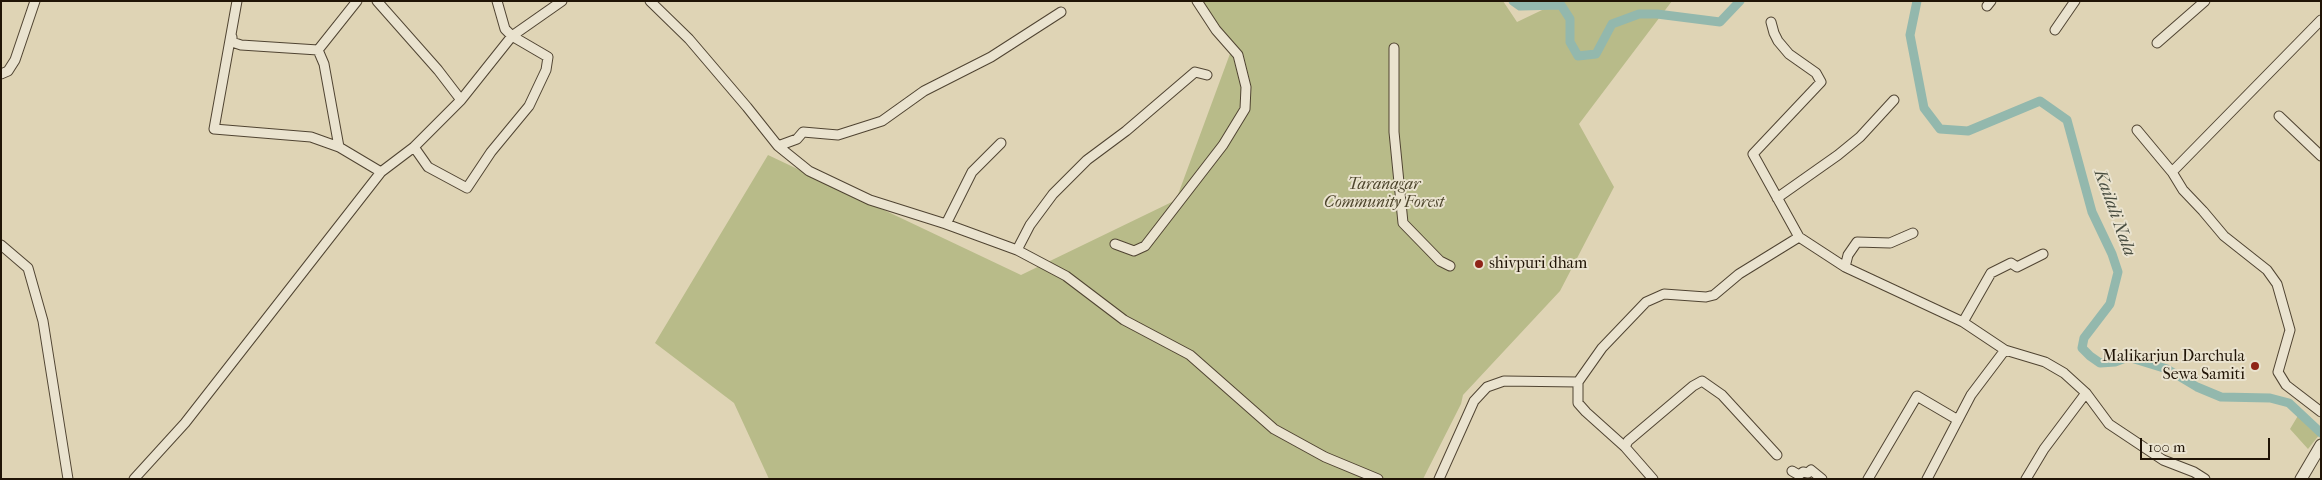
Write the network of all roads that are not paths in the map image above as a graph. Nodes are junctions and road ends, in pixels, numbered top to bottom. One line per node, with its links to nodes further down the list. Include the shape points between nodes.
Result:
1 (35, 1): 20 (street, via 16,60)
2 (237, 1): 16 (street)
3 (357, 1): 19 (street)
4 (377, 1): 22 (street)
5 (497, 1): 15 (street, via 505,29)
6 (562, 1): 15 (street)
7 (650, 1): 27 (street, via 689,39)
8 (1197, 1): 37 (street, via 1238,55 1246,87 1245,109 1224,145 1145,246 1134,251)
9 (2075, 1): 14 (street)
10 (2205, 1): 17 (street)
11 (1060, 12): 27 (street, via 991,57 916,96 882,120 838,135 803,132 797,139)
12 (2321, 20): 32 (street)
13 (1771, 22): 33 (street, via 1778,40 1789,54 1816,73 1821,82 1753,154)
14 (2055, 30)
15 (512, 36): 22 (street); 29 (street, via 548,57 546,70 529,106 491,152 467,188 428,168)
16 (232, 37): 19 (street, via 232,42 241,45); 28 (street, via 214,129 311,137)
17 (2157, 44)
18 (1394, 48): 41 (street, via 1394,132 1403,224 1440,261)
19 (318, 50): 28 (street, via 324,64)
20 (1, 74)
21 (1207, 76): 39 (street, via 1195,72 1087,160 1053,194)
22 (461, 100): 29 (street)
23 (1894, 100): 33 (street, via 1860,137)
24 (2280, 116): 30 (street)
25 (2137, 130): 32 (street)
26 (1001, 143): 34 (street, via 972,172)
27 (778, 146): 34 (street, via 809,170 870,200)
28 (339, 147): 31 (street)
29 (414, 148): 31 (street)
30 (2321, 156)
31 (381, 172): 55 (street, via 185,423)
32 (2172, 172): 47 (street, via 2182,190 2224,236 2267,270 2277,284 2290,330 2278,372 2286,385)
33 (1777, 198): 36 (street)
34 (946, 224): 39 (street)
35 (1913, 233): 42 (street, via 1890,243 1857,242 1848,254)
36 (1799, 238): 42 (street); 45 (street, via 1739,274 1714,295 1664,294 1646,302 1602,348)
37 (1115, 244)
38 (1, 246): 54 (street, via 28,268 43,321)
39 (1016, 250): 56 (street, via 1066,276 1124,320 1190,355 1274,429 1325,458)
40 (2043, 254): 43 (street, via 2017,267 2011,263 1991,273)
41 (1450, 266)
42 (1845, 267): 43 (street)
43 (1963, 322): 44 (street)
44 (2005, 350): 46 (street, via 2045,362 2064,373); 48 (street, via 1971,395)
45 (1578, 382): 50 (street, via 1578,403); 57 (street, via 1504,381 1487,387 1474,401)
46 (2086, 393): 53 (street, via 2109,424); 62 (street)
47 (2321, 412)
48 (1958, 420): 60 (street, via 1916,396); 61 (street)
49 (2320, 446): 64 (street)
50 (1624, 447): 51 (street, via 1702,381 1722,395); 58 (street)
51 (1777, 455)
52 (1792, 471): 59 (street, via 1798,475 1810,470)
53 (2192, 475): 63 (street)
54 (68, 479)
55 (134, 479)
56 (1378, 479)
57 (1439, 479)
58 (1653, 479)
59 (1822, 479)
60 (1868, 479)
61 (1927, 479)
62 (2026, 479)
63 (2205, 479)
64 (2301, 479)

